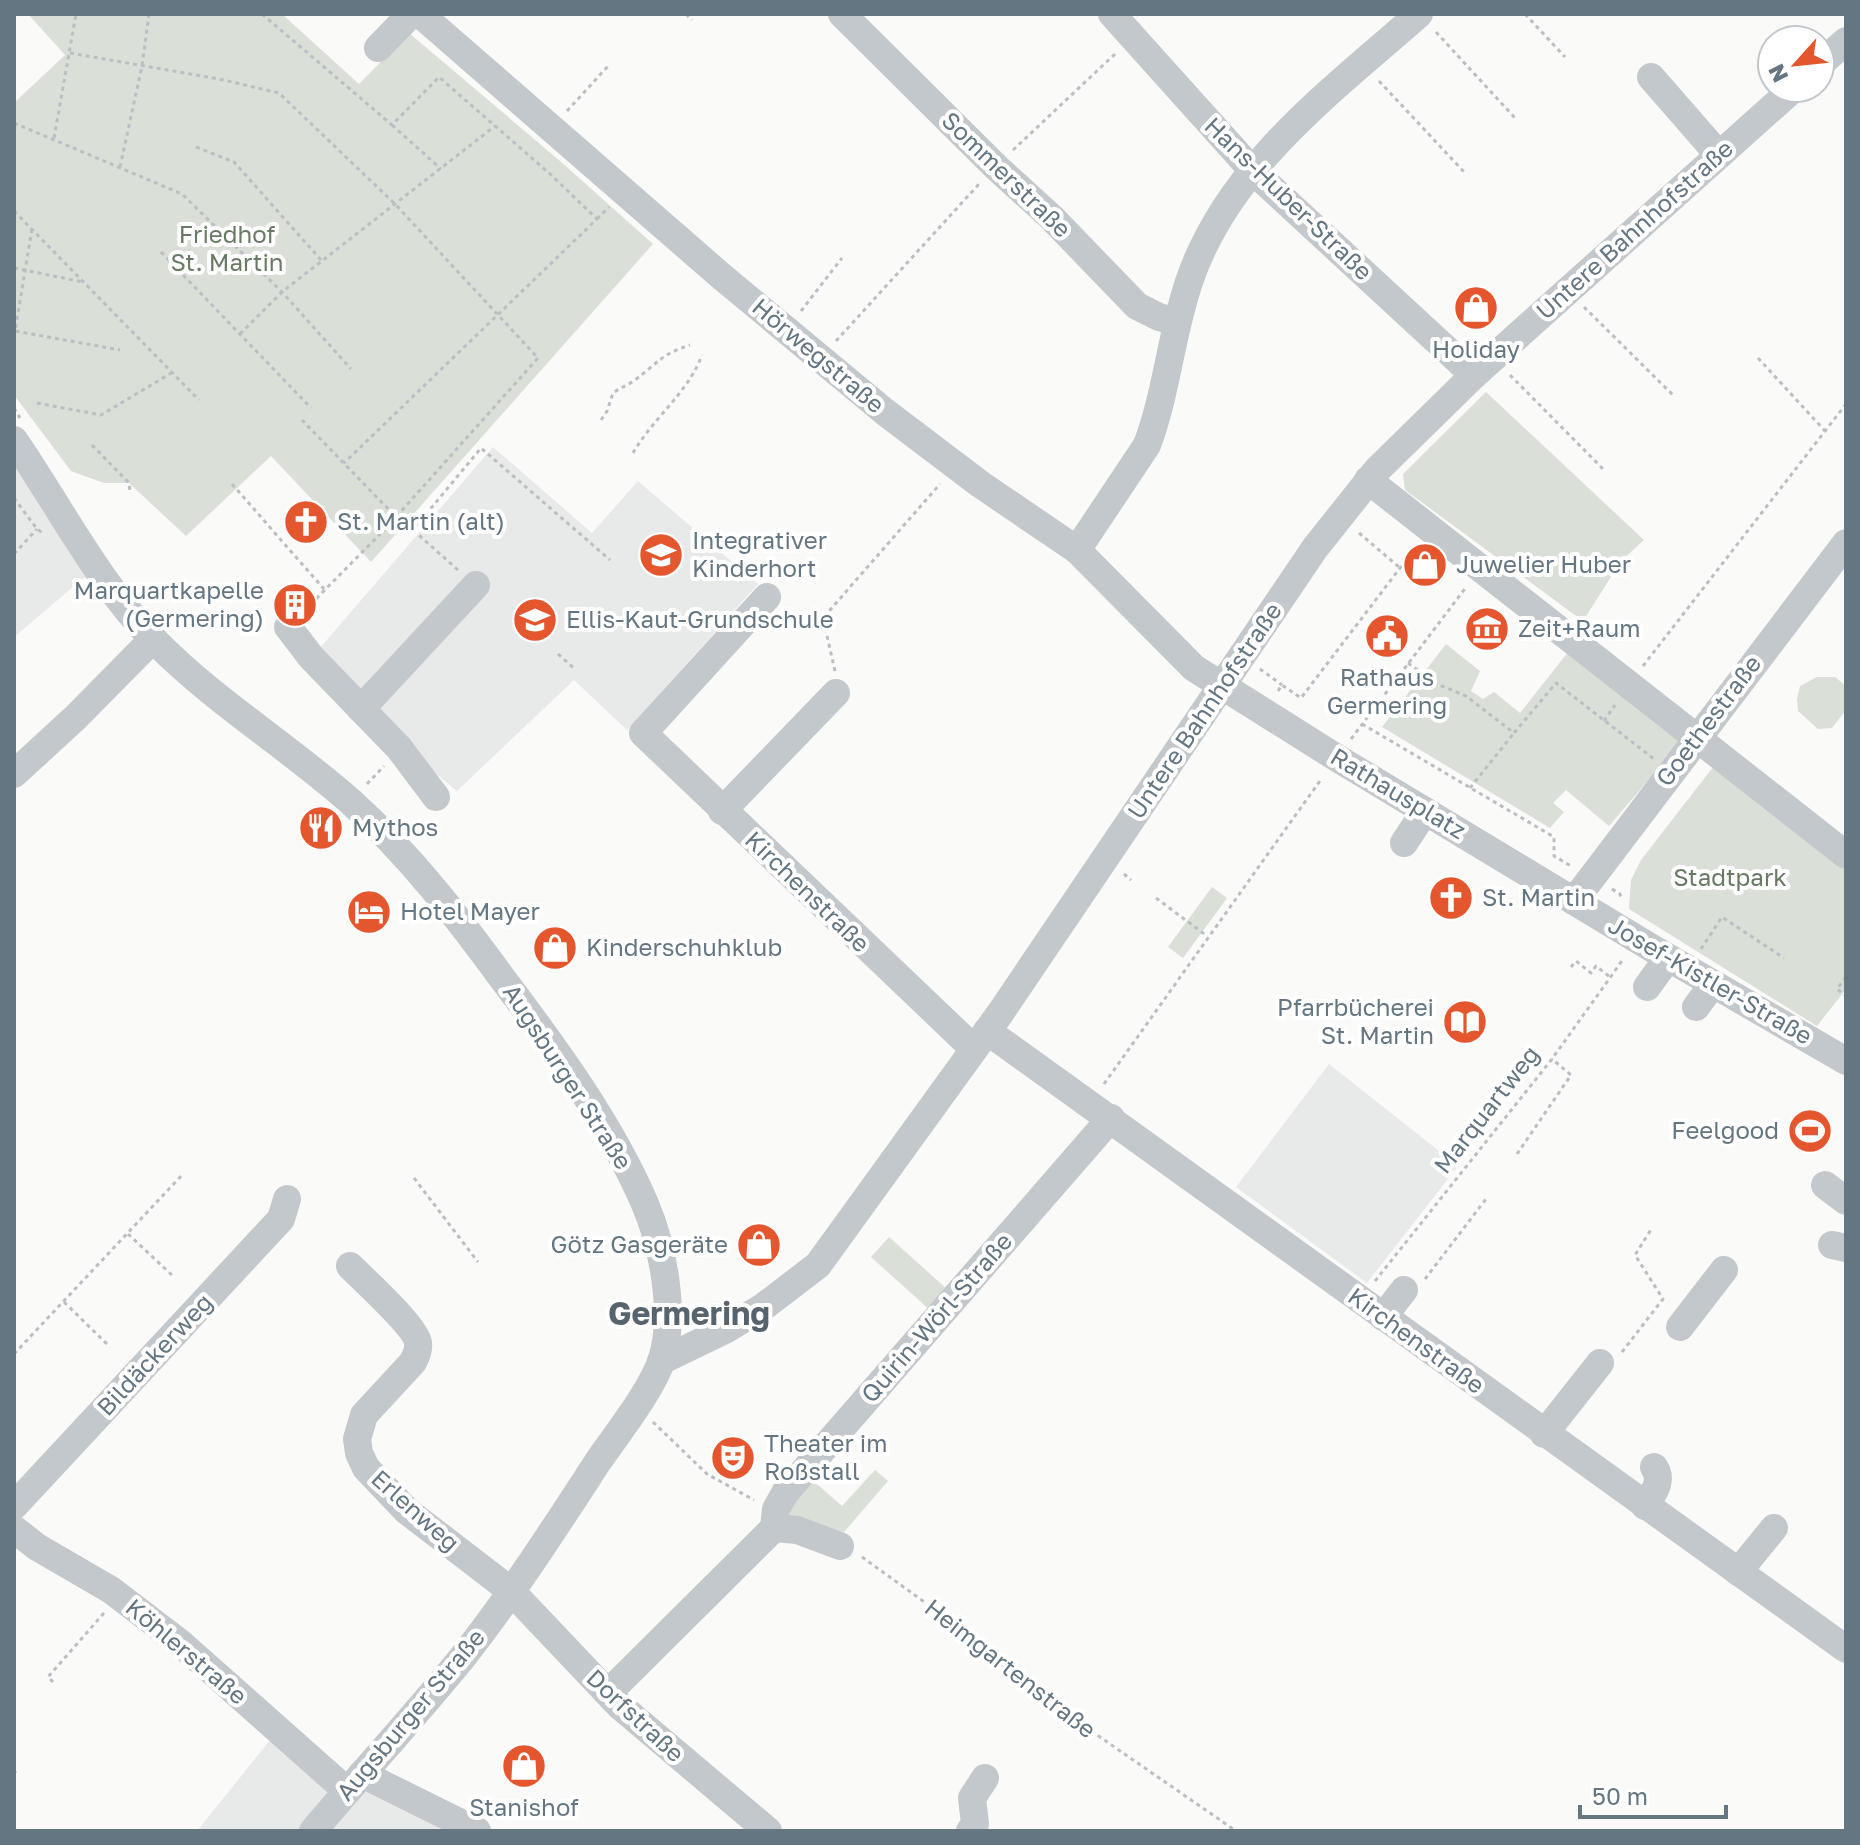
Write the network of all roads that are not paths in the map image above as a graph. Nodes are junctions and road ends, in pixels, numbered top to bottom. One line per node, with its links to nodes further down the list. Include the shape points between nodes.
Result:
1 (411, 14): 6 (street)
2 (420, 14): 16 (street, Hörwegstraße, via 885,412)
3 (842, 14): 11 (street, Sommerstraße, via 1137,306)
4 (1112, 14): 10 (street, Hans-Huber-Straße)
5 (1425, 20): 10 (street, via 1363,63 1279,139)
6 (378, 48)
7 (1651, 77): 9 (street)
8 (1776, 104): 9 (street, Untere Bahnhofstraße)
9 (1719, 155): 12 (street, Untere Bahnhofstraße)
10 (1253, 171): 11 (street, via 1204,246); 12 (street, Hans-Huber-Straße)
11 (1177, 322): 16 (street, via 1147,445)
12 (1484, 367): 14 (street, Untere Bahnhofstraße)
13 (14, 440): 20 (street, Augsburger Straße, via 119,600)
14 (1368, 480): 22 (street, Untere Bahnhofstraße, via 1315,548); 24 (street, via 1553,633)
15 (1846, 543): 24 (street, Goethestraße)
16 (1077, 550): 22 (street, Hörwegstraße, via 1185,660)
17 (476, 585): 23 (street)
18 (767, 597): 27 (street, Kirchenstraße, via 643,733)
19 (288, 627): 23 (street)
20 (153, 639): 25 (street); 45 (street, Augsburger Straße, via 222,703 351,802 441,896 560,1057 647,1208 668,1318)
21 (836, 683): 27 (street)
22 (1223, 686): 28 (street, Rathausplatz); 36 (street, Untere Bahnhofstraße)
23 (361, 709): 26 (street)
24 (1697, 736): 30 (street); 31 (street, Goethestraße)
25 (14, 774)
26 (436, 797)
27 (722, 811): 36 (street, Kirchenstraße)
28 (1425, 811): 29 (street); 31 (street, Rathausplatz)
29 (1404, 843)
30 (1846, 855)
31 (1574, 901): 32 (street, Josef-Kistler-Straße)
32 (1678, 964): 33 (street, Josef-Kistler-Straße); 34 (street)
33 (1713, 984): 35 (street); 37 (street, Josef-Kistler-Straße)
34 (1647, 987)
35 (1696, 1007)
36 (980, 1040): 38 (street, Kirchenstraße); 45 (street, Untere Bahnhofstraße, via 818,1265 763,1307)
37 (1846, 1061)
38 (1101, 1111): 43 (street, Kirchenstraße); 51 (street, Quirin-Wörl-Straße, via 785,1493)
39 (287, 1199): 49 (street, Bildäckerweg, via 281,1219)
40 (350, 1266): 56 (street, Erlenweg, via 409,1326 418,1343 413,1362 364,1415 357,1439 366,1468 407,1511)
41 (1724, 1270): 44 (street)
42 (1412, 1288): 43 (street)
43 (1383, 1317): 47 (street, Kirchenstraße, via 1414,1326)
44 (1680, 1327)
45 (661, 1361): 56 (street, Augsburger Straße)
46 (1609, 1361): 47 (street)
47 (1544, 1434): 50 (street, Kirchenstraße)
48 (1654, 1467): 50 (street, via 1659,1480)
49 (14, 1506)
50 (1645, 1506): 55 (street, Kirchenstraße)
51 (775, 1518): 54 (street); 58 (street, Quirin-Wörl-Straße)
52 (1774, 1528): 55 (street)
53 (14, 1529): 60 (street, Köhlerstraße, via 119,1596)
54 (840, 1546)
55 (1738, 1572): 57 (street, Kirchenstraße)
56 (511, 1591): 58 (street, Dorfstraße); 60 (street, Augsburger Straße, via 462,1657)
57 (1846, 1649)
58 (608, 1693): 63 (street, Dorfstraße)
59 (985, 1778): 64 (street, via 972,1798 975,1824)
60 (354, 1782): 61 (street, Augsburger Straße); 62 (street, Köhlerstraße)
61 (313, 1831)
62 (477, 1831)
63 (768, 1831)
64 (970, 1831)

